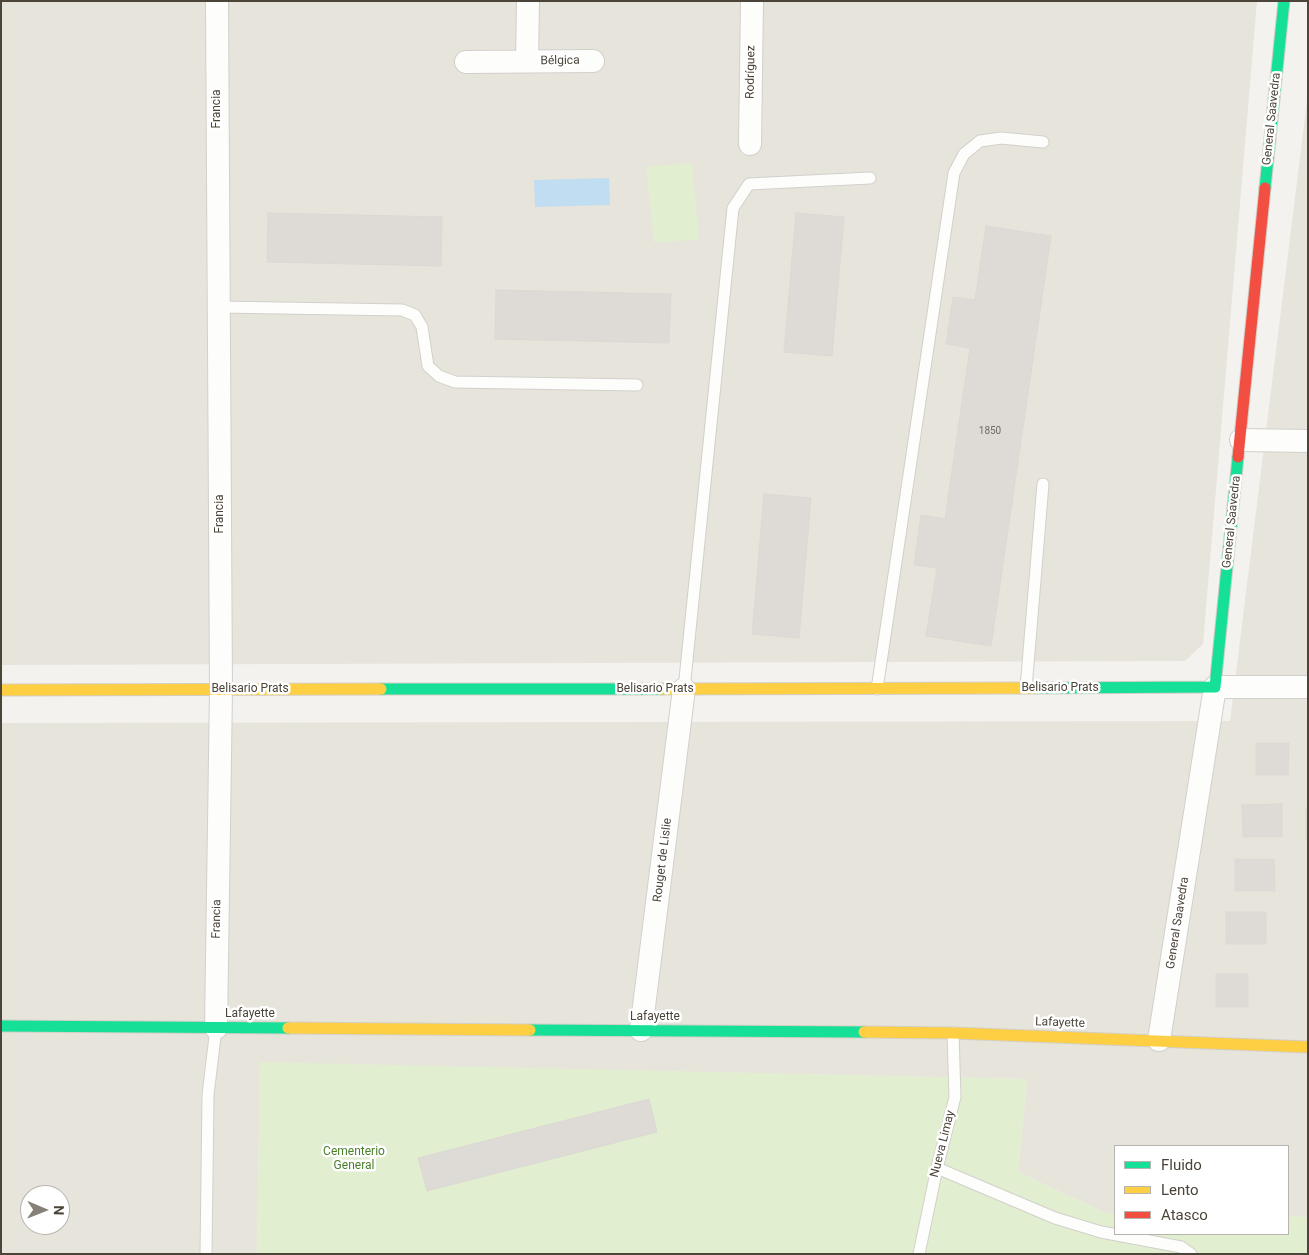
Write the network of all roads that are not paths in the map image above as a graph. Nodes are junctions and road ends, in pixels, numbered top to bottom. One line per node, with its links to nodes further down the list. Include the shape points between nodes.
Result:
1 (217, 1): 11 (street, Francia)
2 (528, 1): 6 (street, Bélgica)
3 (752, 1): 9 (street, Rodríguez)
4 (1284, 1): 13 (street, General Saavedra)
5 (593, 60): 6 (street, Bélgica)
6 (527, 61): 7 (street, Bélgica)
7 (466, 62)
8 (1043, 142): 18 (lane, via 1001,138 980,141 964,154 954,173)
9 (750, 144)
10 (870, 178): 21 (lane, via 750,184 733,208)
11 (218, 306): 12 (lane, via 402,310 415,315 422,327 428,366 439,376 454,382); 20 (street, Francia)
12 (637, 385)
13 (1240, 440): 14 (street); 16 (street, General Saavedra)
14 (1308, 441)
15 (1043, 484): 19 (lane)
16 (1215, 687): 17 (street, Belisario Prats); 19 (street, Belisario Prats); 27 (street, General Saavedra)
17 (1308, 687)
18 (877, 688): 19 (street, Belisario Prats); 21 (street, Belisario Prats)
19 (1026, 688)
20 (221, 689): 21 (street, Belisario Prats); 22 (street, Belisario Prats); 24 (street, Francia)
21 (684, 689): 25 (street, Rouget de Lislie)
22 (1, 690)
23 (1, 1026): 24 (street, Lafayette)
24 (216, 1028): 25 (street, Lafayette); 32 (lane, via 208,1095)
25 (641, 1030): 26 (street, Lafayette)
26 (953, 1033): 27 (street, Lafayette); 29 (lane, Nueva Limay, via 955,1097)
27 (1160, 1040): 28 (street, Lafayette)
28 (1308, 1047)
29 (937, 1168): 30 (lane, via 1055,1218); 33 (lane, Nueva Limay)
30 (1114, 1234)
31 (1117, 1235): 34 (lane, via 1181,1247)
32 (206, 1254)
33 (919, 1254)
34 (1190, 1254)

